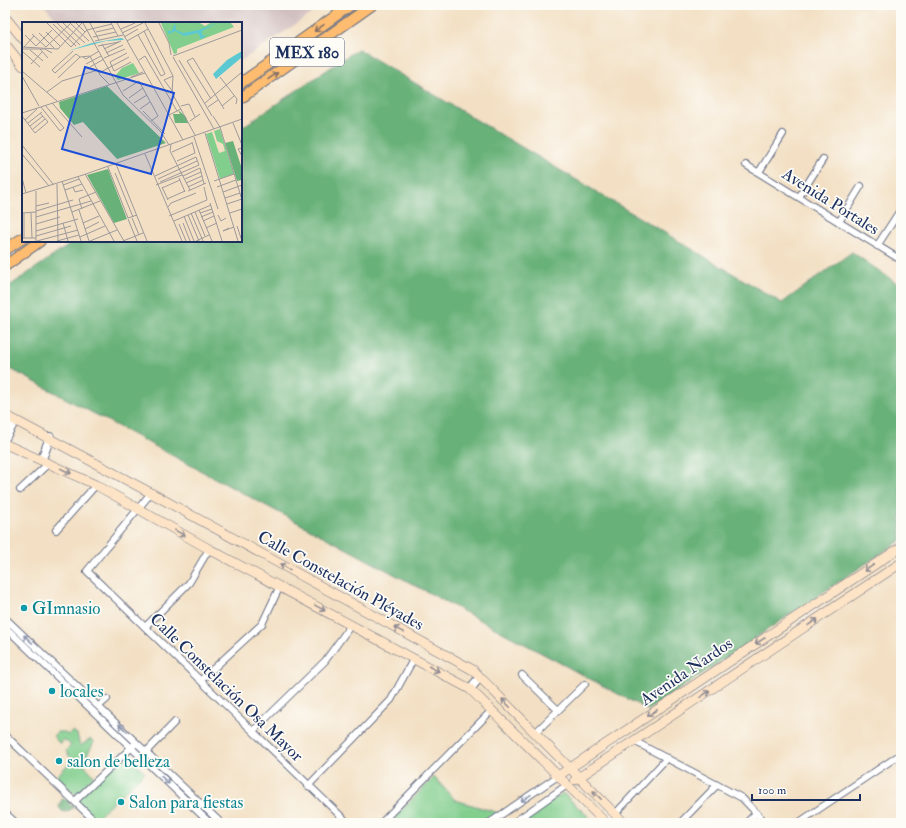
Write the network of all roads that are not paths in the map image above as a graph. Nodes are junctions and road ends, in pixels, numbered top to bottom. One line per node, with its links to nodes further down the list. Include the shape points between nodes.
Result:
1 (351, 5): 7 (main road, MEX 180, one-way to 7)
2 (372, 5): 8 (main road, MEX 180, one-way to 2)
3 (5, 17): 4 (main road)
4 (22, 38)
5 (5, 44): 6 (main road)
6 (22, 65)
7 (242, 82)
8 (242, 97)
9 (784, 134): 12 (street)
10 (823, 159): 14 (street)
11 (746, 165): 12 (street, Avenida Portales)
12 (759, 172): 14 (street, Avenida Portales)
13 (861, 186): 16 (street)
14 (799, 197): 16 (street, Avenida Portales)
15 (901, 209): 19 (street)
16 (839, 222): 19 (street, Avenida Portales)
17 (22, 239): 20 (main road)
18 (39, 242): 22 (main road)
19 (877, 246): 21 (street, Avenida Portales)
20 (5, 250)
21 (901, 260)
22 (5, 266)
23 (5, 415): 24 (main road, Calle Constelación Pléyades)
24 (15, 421): 25 (main road, Calle Constelación Pléyades); 26 (street)
25 (50, 437): 28 (street); 31 (main road, Calle Constelación Pléyades)
26 (5, 438)
27 (5, 444): 28 (main road, Calle Constelación Pléyades)
28 (45, 461): 29 (main road, Calle Constelación Pléyades, one-way to 29); 30 (street)
29 (96, 485): 32 (main road, Calle Constelación Pléyades); 33 (street)
30 (20, 490)
31 (151, 492): 32 (street); 44 (main road, Calle Constelación Pléyades, one-way to 31, via 473,670)
32 (138, 509): 35 (main road, Calle Constelación Pléyades, one-way to 35); 41 (street, Calle Constelación Osa Mayor, via 87,571)
33 (56, 530)
34 (901, 547): 63 (main road, Avenida Nardos, one-way to 63)
35 (209, 549): 37 (main road, Calle Constelación Pléyades); 41 (street, via 189,583)
36 (901, 563): 56 (main road, Avenida Nardos, one-way to 36)
37 (280, 586): 39 (main road, Calle Constelación Pléyades, one-way to 39); 45 (street, via 262,624)
38 (5, 618): 49 (street, one-way to 38)
39 (351, 625): 42 (main road, Calle Constelación Pléyades); 53 (street, via 325,661)
40 (5, 627): 58 (street)
41 (145, 627): 45 (street, Calle Constelación Osa Mayor)
42 (414, 658): 47 (main road, Calle Constelación Pléyades, one-way to 47); 68 (street, via 391,700)
43 (522, 674): 51 (street)
44 (480, 677): 47 (street); 54 (main road, Calle Constelación Pléyades, one-way to 44)
45 (201, 680): 53 (street, Calle Constelación Osa Mayor)
46 (585, 684): 51 (street)
47 (470, 688): 50 (main road, Calle Constelación Pléyades)
48 (107, 699): 49 (street)
49 (100, 706): 57 (street, one-way to 49)
50 (492, 710): 64 (main road, Calle Constelación Pléyades); 78 (street)
51 (558, 710): 54 (street)
52 (175, 722): 59 (street)
53 (253, 731): 68 (street, Calle Constelación Osa Mayor)
54 (535, 733): 63 (main road, Calle Constelación Pléyades)
55 (5, 735): 69 (street)
56 (634, 741): 62 (street); 65 (main road, Avenida Nardos)
57 (138, 742): 58 (street); 59 (street)
58 (132, 747): 61 (street); 69 (street)
59 (147, 751): 61 (street); 76 (street)
60 (901, 754): 86 (street)
61 (141, 756): 75 (street, one-way to 75)
62 (667, 758): 67 (street); 72 (street)
63 (570, 768): 64 (main road, Avenida Nardos); 65 (main road, Calle Constelación Pléyades)
64 (558, 776): 66 (main road, Calle Constelación Pléyades); 79 (street, Avenida Nardos, one-way to 79)
65 (579, 777): 66 (main road, Avenida Nardos); 72 (main road, Calle Constelación Pléyades, one-way to 65)
66 (568, 785): 80 (street, Avenida Nardos); 81 (main road, Calle Constelación Pléyades)
67 (717, 785): 71 (street, via 742,798); 83 (street)
68 (308, 786): 77 (street, Calle Constelación Osa Mayor)
69 (75, 801): 74 (street)
70 (5, 813): 73 (street)
71 (756, 813): 84 (street); 85 (street)
72 (615, 814): 82 (main road, Calle Constelación Pléyades)
73 (16, 823)
74 (97, 823)
75 (210, 823)
76 (222, 823)
77 (348, 823)
78 (381, 823)
79 (489, 823)
80 (513, 823)
81 (606, 823)
82 (624, 823)
83 (680, 823)
84 (746, 823)
85 (766, 823)
86 (798, 823)

